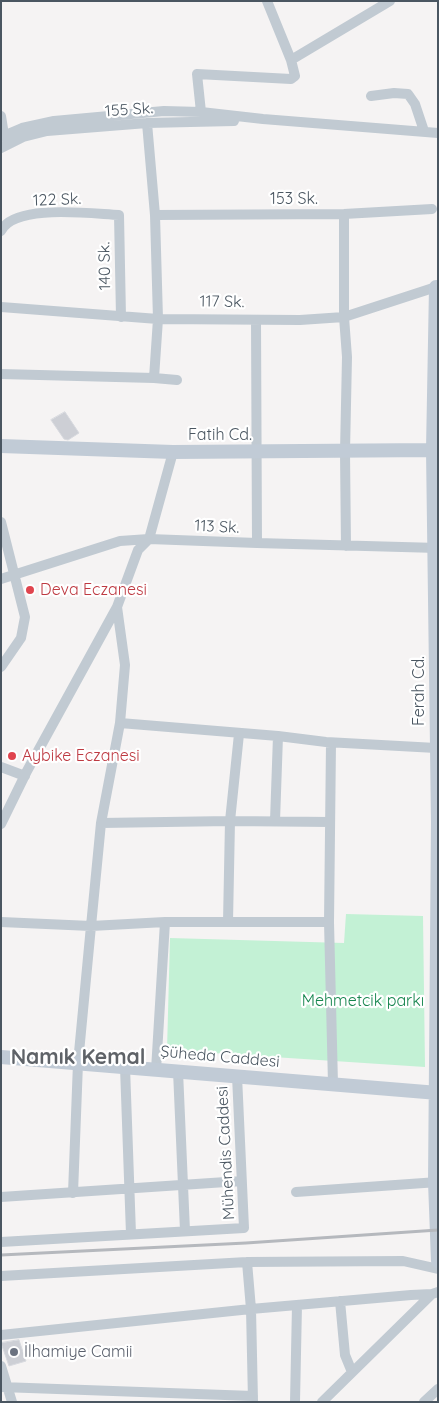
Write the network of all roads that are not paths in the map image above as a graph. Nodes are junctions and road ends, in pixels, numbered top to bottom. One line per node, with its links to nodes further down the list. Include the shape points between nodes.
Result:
1 (267, 1): 4 (street)
2 (390, 1): 3 (street)
3 (378, 4): 4 (street)
4 (291, 60): 6 (street, via 295,76 291,79 197,74)
5 (371, 96): 10 (street, via 394,92 408,94)
6 (201, 112): 8 (street, 155 Sk.); 12 (street, 155 Sk., via 164,111 54,121)
7 (1, 116): 12 (street)
8 (263, 119): 9 (street, 155 Sk.); 10 (street, 155 Sk.)
9 (147, 123): 13 (street, 155 Sk., via 47,131 23,137); 17 (street)
10 (424, 131): 11 (street, 155 Sk.)
11 (438, 132)
12 (3, 136)
13 (1, 148)
14 (432, 209): 15 (street, 153 Sk.)
15 (344, 214): 17 (street, 153 Sk.); 22 (street)
16 (119, 215): 18 (street, 122 Sk., via 34,213 16,218); 21 (street, 140 Sk.)
17 (155, 215): 23 (street)
18 (1, 231)
19 (437, 287): 22 (street, 117 Sk.); 29 (street, Ferah Cd.)
20 (1, 307): 21 (street, 117 Sk.)
21 (121, 317): 23 (street, 117 Sk.)
22 (344, 317): 24 (street, 117 Sk.); 32 (street, via 347,357)
23 (158, 319): 24 (street, 117 Sk.); 26 (street)
24 (256, 321): 31 (street)
25 (1, 374): 26 (street)
26 (154, 378): 27 (street)
27 (176, 380)
28 (1, 446): 30 (street, Fatih Cd.)
29 (436, 450): 32 (street, Fatih Cd.); 37 (street, Ferah Cd.)
30 (173, 452): 31 (street, Fatih Cd.); 34 (street)
31 (257, 452): 32 (street, Fatih Cd.); 35 (street)
32 (345, 452): 36 (street)
33 (1, 522): 38 (street)
34 (149, 539): 35 (street, 113 Sk.); 38 (street, 113 Sk., via 120,541); 40 (street, via 138,550)
35 (258, 543): 36 (street, 113 Sk.)
36 (346, 546): 37 (street, 113 Sk.)
37 (437, 548): 46 (street, Ferah Cd.)
38 (15, 574): 39 (street, 113 Sk.); 41 (street, via 25,617 21,638)
39 (1, 579)
40 (117, 607): 42 (street, via 125,665); 48 (street)
41 (1, 667)
42 (120, 723): 43 (street); 53 (street)
43 (239, 734): 44 (street); 49 (street)
44 (278, 736): 45 (street); 50 (street)
45 (331, 743): 46 (street); 51 (street)
46 (436, 748): 52 (street, Ferah Cd.)
47 (1, 768): 48 (street)
48 (24, 776): 54 (street)
49 (230, 821): 50 (street); 53 (street); 58 (street)
50 (275, 821): 51 (street)
51 (330, 822): 59 (street)
52 (438, 822): 55 (street, Ferah Cd.)
53 (102, 823): 60 (street)
54 (1, 824)
55 (437, 898): 68 (street, Ferah Cd.)
56 (1, 922): 60 (street)
57 (165, 922): 58 (street); 60 (street); 64 (street)
58 (228, 922): 59 (street)
59 (329, 922): 67 (street)
60 (91, 926): 62 (street)
61 (1, 1057): 62 (street, Şüheda Caddesi)
62 (78, 1063): 63 (street, Şüheda Caddesi); 74 (street)
63 (125, 1067): 64 (street, Şüheda Caddesi); 72 (street)
64 (156, 1070): 65 (street, Şüheda Caddesi)
65 (178, 1071): 66 (street, Şüheda Caddesi); 71 (street)
66 (237, 1076): 67 (street, Şüheda Caddesi); 69 (street, Mühendis Caddesi)
67 (333, 1084): 68 (street, Şüheda Caddesi)
68 (437, 1092): 70 (street, Ferah Cd.)
69 (241, 1180): 71 (street); 76 (street, Mühendis Caddesi, via 244,1228)
70 (436, 1182): 73 (street); 79 (street, Ferah Cd.)
71 (183, 1185): 72 (street); 76 (street)
72 (129, 1190): 74 (street); 77 (street)
73 (296, 1192)
74 (74, 1193): 75 (street)
75 (1, 1197)
76 (185, 1231): 77 (street)
77 (131, 1234): 78 (street)
78 (1, 1242)
79 (438, 1261)
80 (247, 1262): 81 (street, via 403,1261); 82 (street); 86 (street)
81 (438, 1269)
82 (1, 1276)
83 (435, 1293): 84 (street); 89 (street)
84 (340, 1301): 85 (street); 89 (street, via 346,1355)
85 (297, 1305): 86 (street); 94 (street)
86 (251, 1309): 87 (street); 92 (street)
87 (1, 1336)
88 (1, 1366): 90 (street)
89 (352, 1372): 95 (street)
90 (4, 1387): 92 (street); 93 (street)
91 (438, 1389): 96 (street)
92 (253, 1399)
93 (12, 1402)
94 (295, 1402)
95 (322, 1402)
96 (424, 1402)

